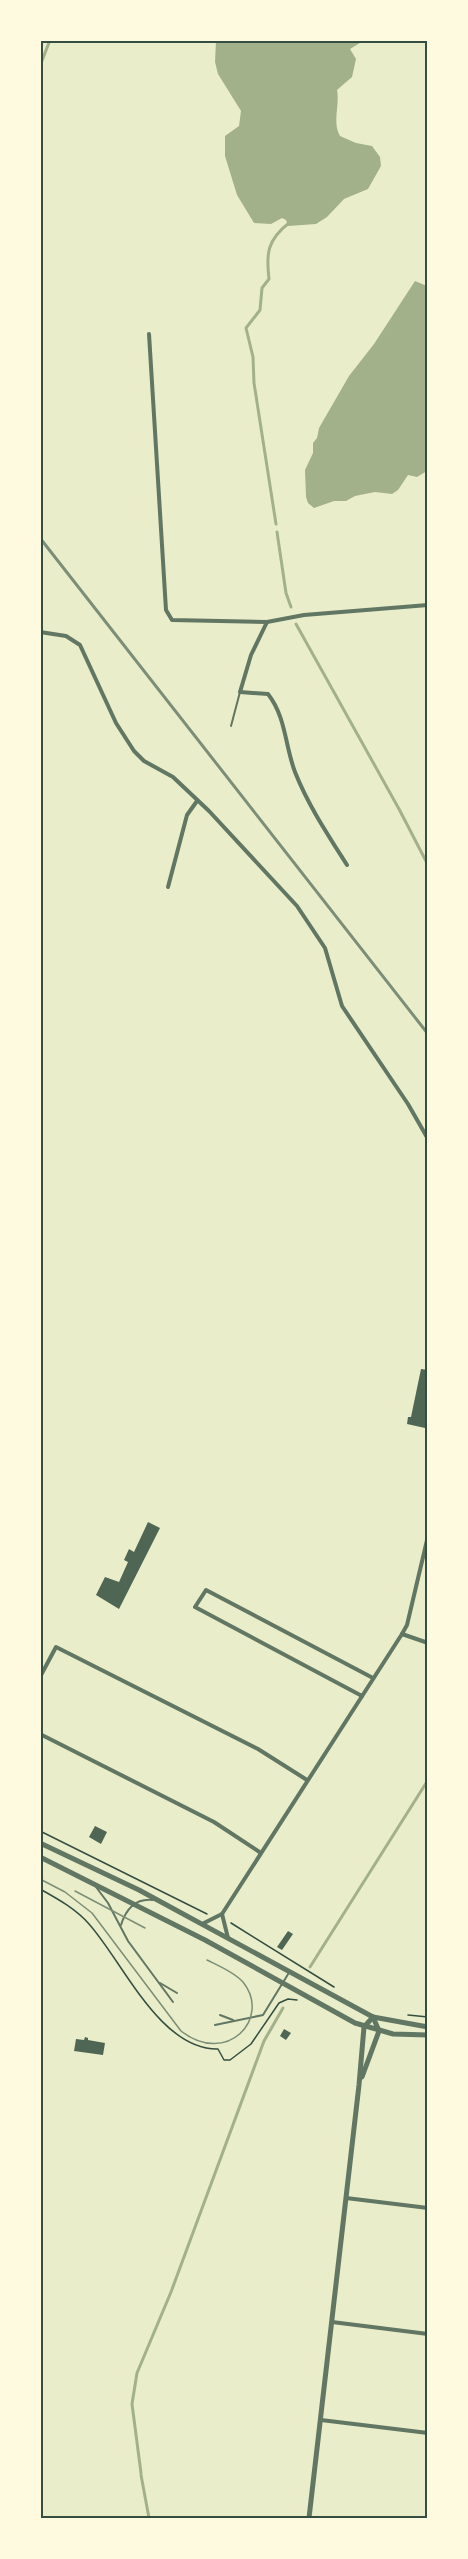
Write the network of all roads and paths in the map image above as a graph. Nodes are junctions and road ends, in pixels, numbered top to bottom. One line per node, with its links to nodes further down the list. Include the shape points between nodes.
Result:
1 (149, 334): 3 (street, via 168,615 176,622)
2 (428, 605): 3 (street, via 304,615)
3 (267, 622): 5 (street, via 251,655)
4 (40, 632): 7 (street, via 66,636 80,645 116,723 134,751 173,777)
5 (240, 692): 6 (lane); 8 (street, via 268,694 275,703 301,785)
6 (231, 726)
7 (197, 801): 9 (street, via 187,815); 10 (street, via 297,906 325,948 342,1006)
8 (347, 865)
9 (168, 887)
10 (428, 1139)
11 (428, 1536): 12 (street)
12 (402, 1634): 13 (street); 15 (street)
13 (428, 1642)
14 (40, 1677): 18 (street, via 56,1647 258,1749)
15 (373, 1678): 16 (street); 16 (street, via 206,1590 195,1607)
16 (362, 1696): 18 (street)
17 (40, 1734): 21 (street, via 214,1822)
18 (307, 1780): 21 (street)
19 (40, 1831): 28 (path)
20 (40, 1843): 25 (street)
21 (261, 1852): 27 (street)
22 (40, 1857): 23 (street)
23 (89, 1881): 26 (street); 31 (lane, via 105,1898)
24 (40, 1889): 38 (path, via 87,1922 154,2012 196,2046 218,2049 224,2060 230,2060 251,2044 279,2003)
25 (156, 1901): 26 (lane); 30 (street)
26 (133, 1904): 31 (lane); 35 (street)
27 (222, 1914): 30 (street); 32 (street)
28 (211, 1915)
29 (227, 1921): 36 (path)
30 (202, 1924): 32 (street)
31 (120, 1927): 34 (lane)
32 (228, 1938): 33 (street)
33 (290, 1971): 35 (lane); 42 (street)
34 (158, 1982): 37 (lane); 39 (lane)
35 (283, 1983): 44 (lane, via 263,2015); 46 (street)
36 (337, 1989)
37 (177, 1993)
38 (299, 2000)
39 (173, 2001)
40 (220, 2015): 44 (lane)
41 (402, 2015): 43 (path)
42 (374, 2017): 46 (street); 47 (street); 48 (street)
43 (428, 2017)
44 (235, 2020): 45 (lane)
45 (215, 2025)
46 (364, 2027): 48 (street); 50 (street)
47 (428, 2027)
48 (379, 2031): 49 (street); 50 (street)
49 (428, 2035)
50 (359, 2085): 51 (street)
51 (346, 2199): 52 (street); 53 (street)
52 (428, 2208)
53 (332, 2322): 54 (street); 55 (street)
54 (428, 2334)
55 (321, 2420): 56 (street); 57 (street)
56 (428, 2433)
57 (309, 2518)

